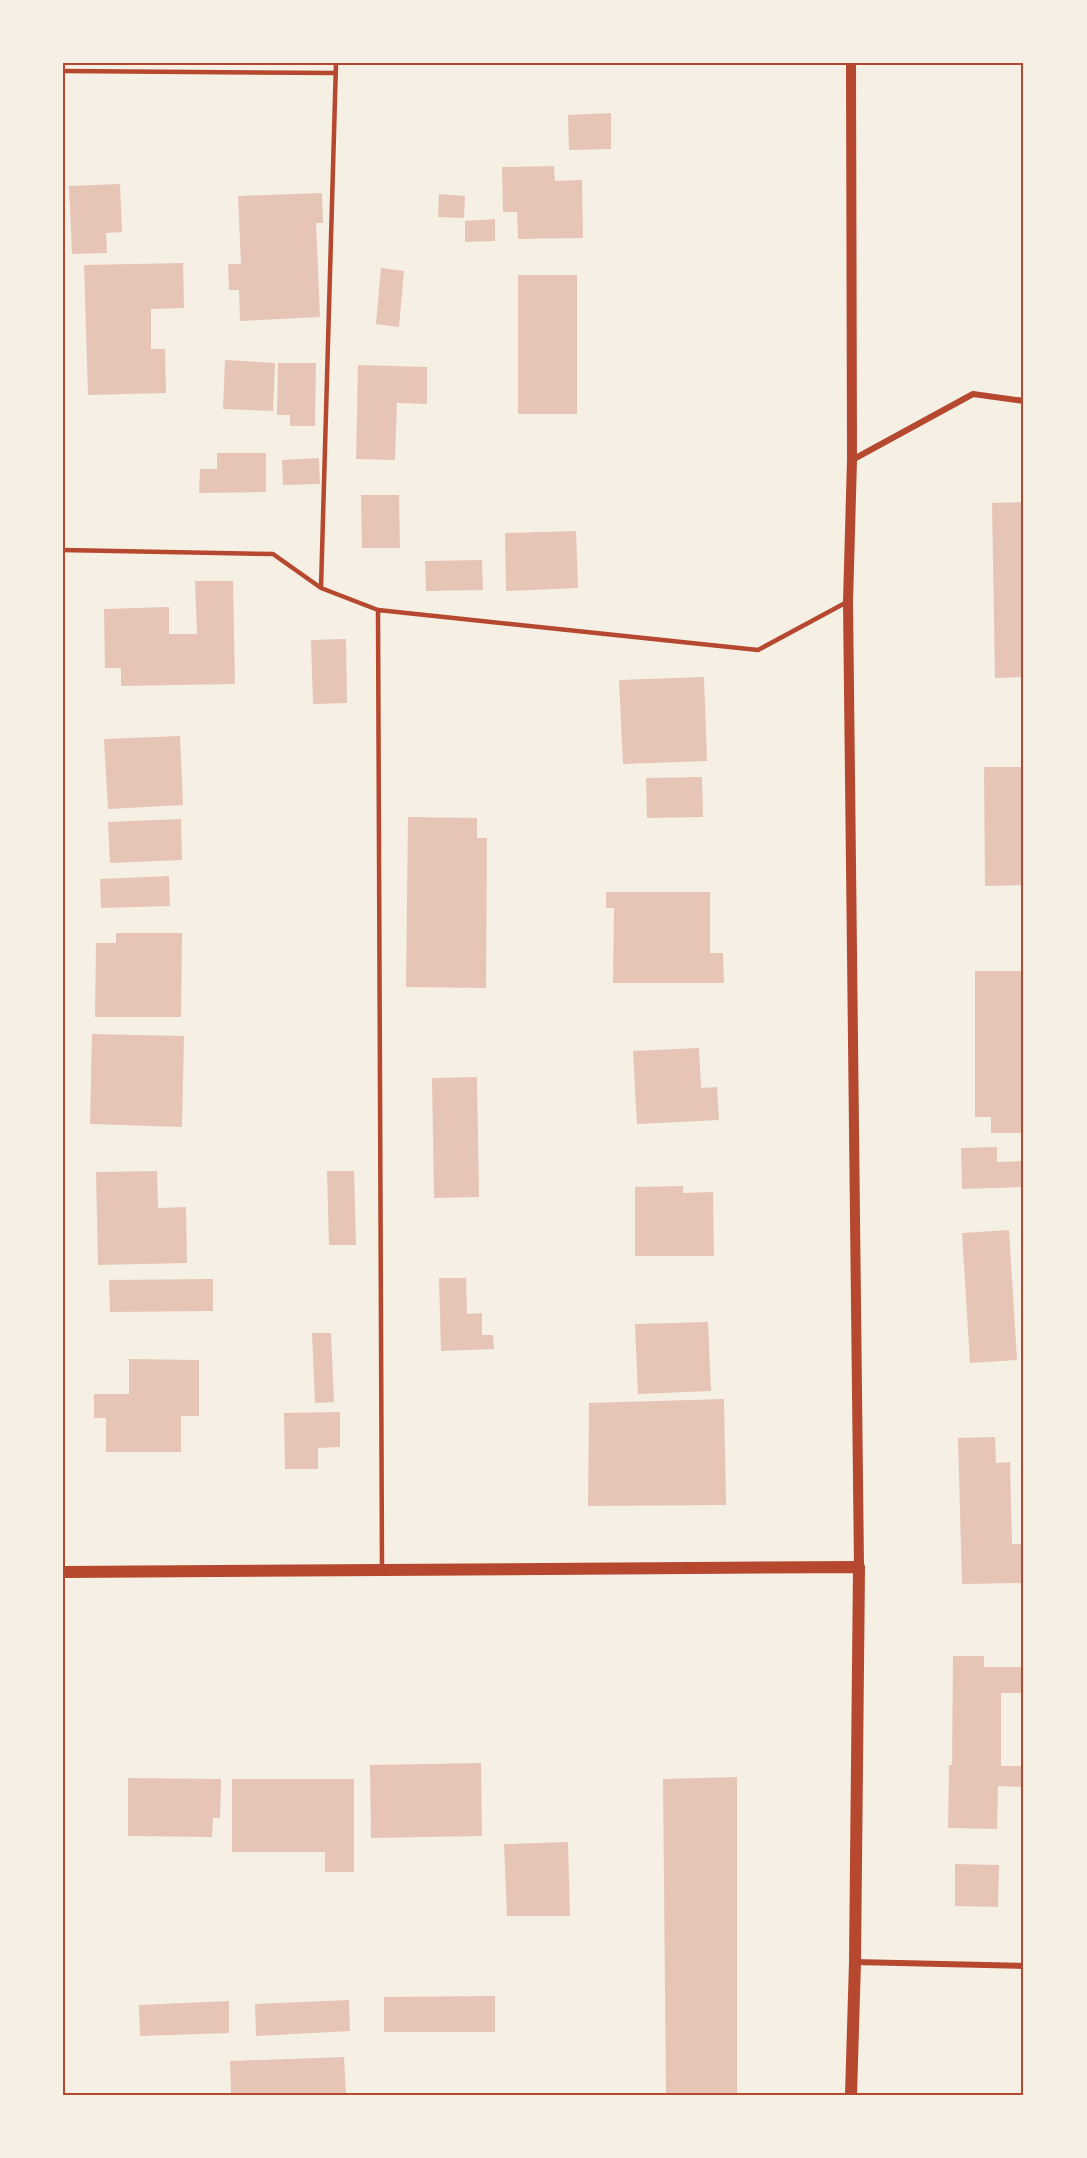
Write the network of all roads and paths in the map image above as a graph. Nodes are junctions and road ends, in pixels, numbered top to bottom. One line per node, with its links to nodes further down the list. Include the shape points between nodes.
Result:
1 (336, 63): 4 (lane)
2 (851, 63): 6 (street)
3 (63, 71): 4 (lane)
4 (336, 73): 8 (lane)
5 (1024, 401): 6 (street, via 973,394)
6 (852, 460): 9 (street)
7 (63, 550): 8 (lane, via 273,554)
8 (321, 588): 10 (lane)
9 (848, 602): 10 (lane, via 758,650); 11 (street)
10 (378, 610): 12 (lane)
11 (859, 1566): 12 (main road); 14 (main road)
12 (382, 1571): 13 (main road)
13 (63, 1572)
14 (855, 1962): 15 (street); 16 (main road)
15 (1024, 1966)
16 (851, 2095)

